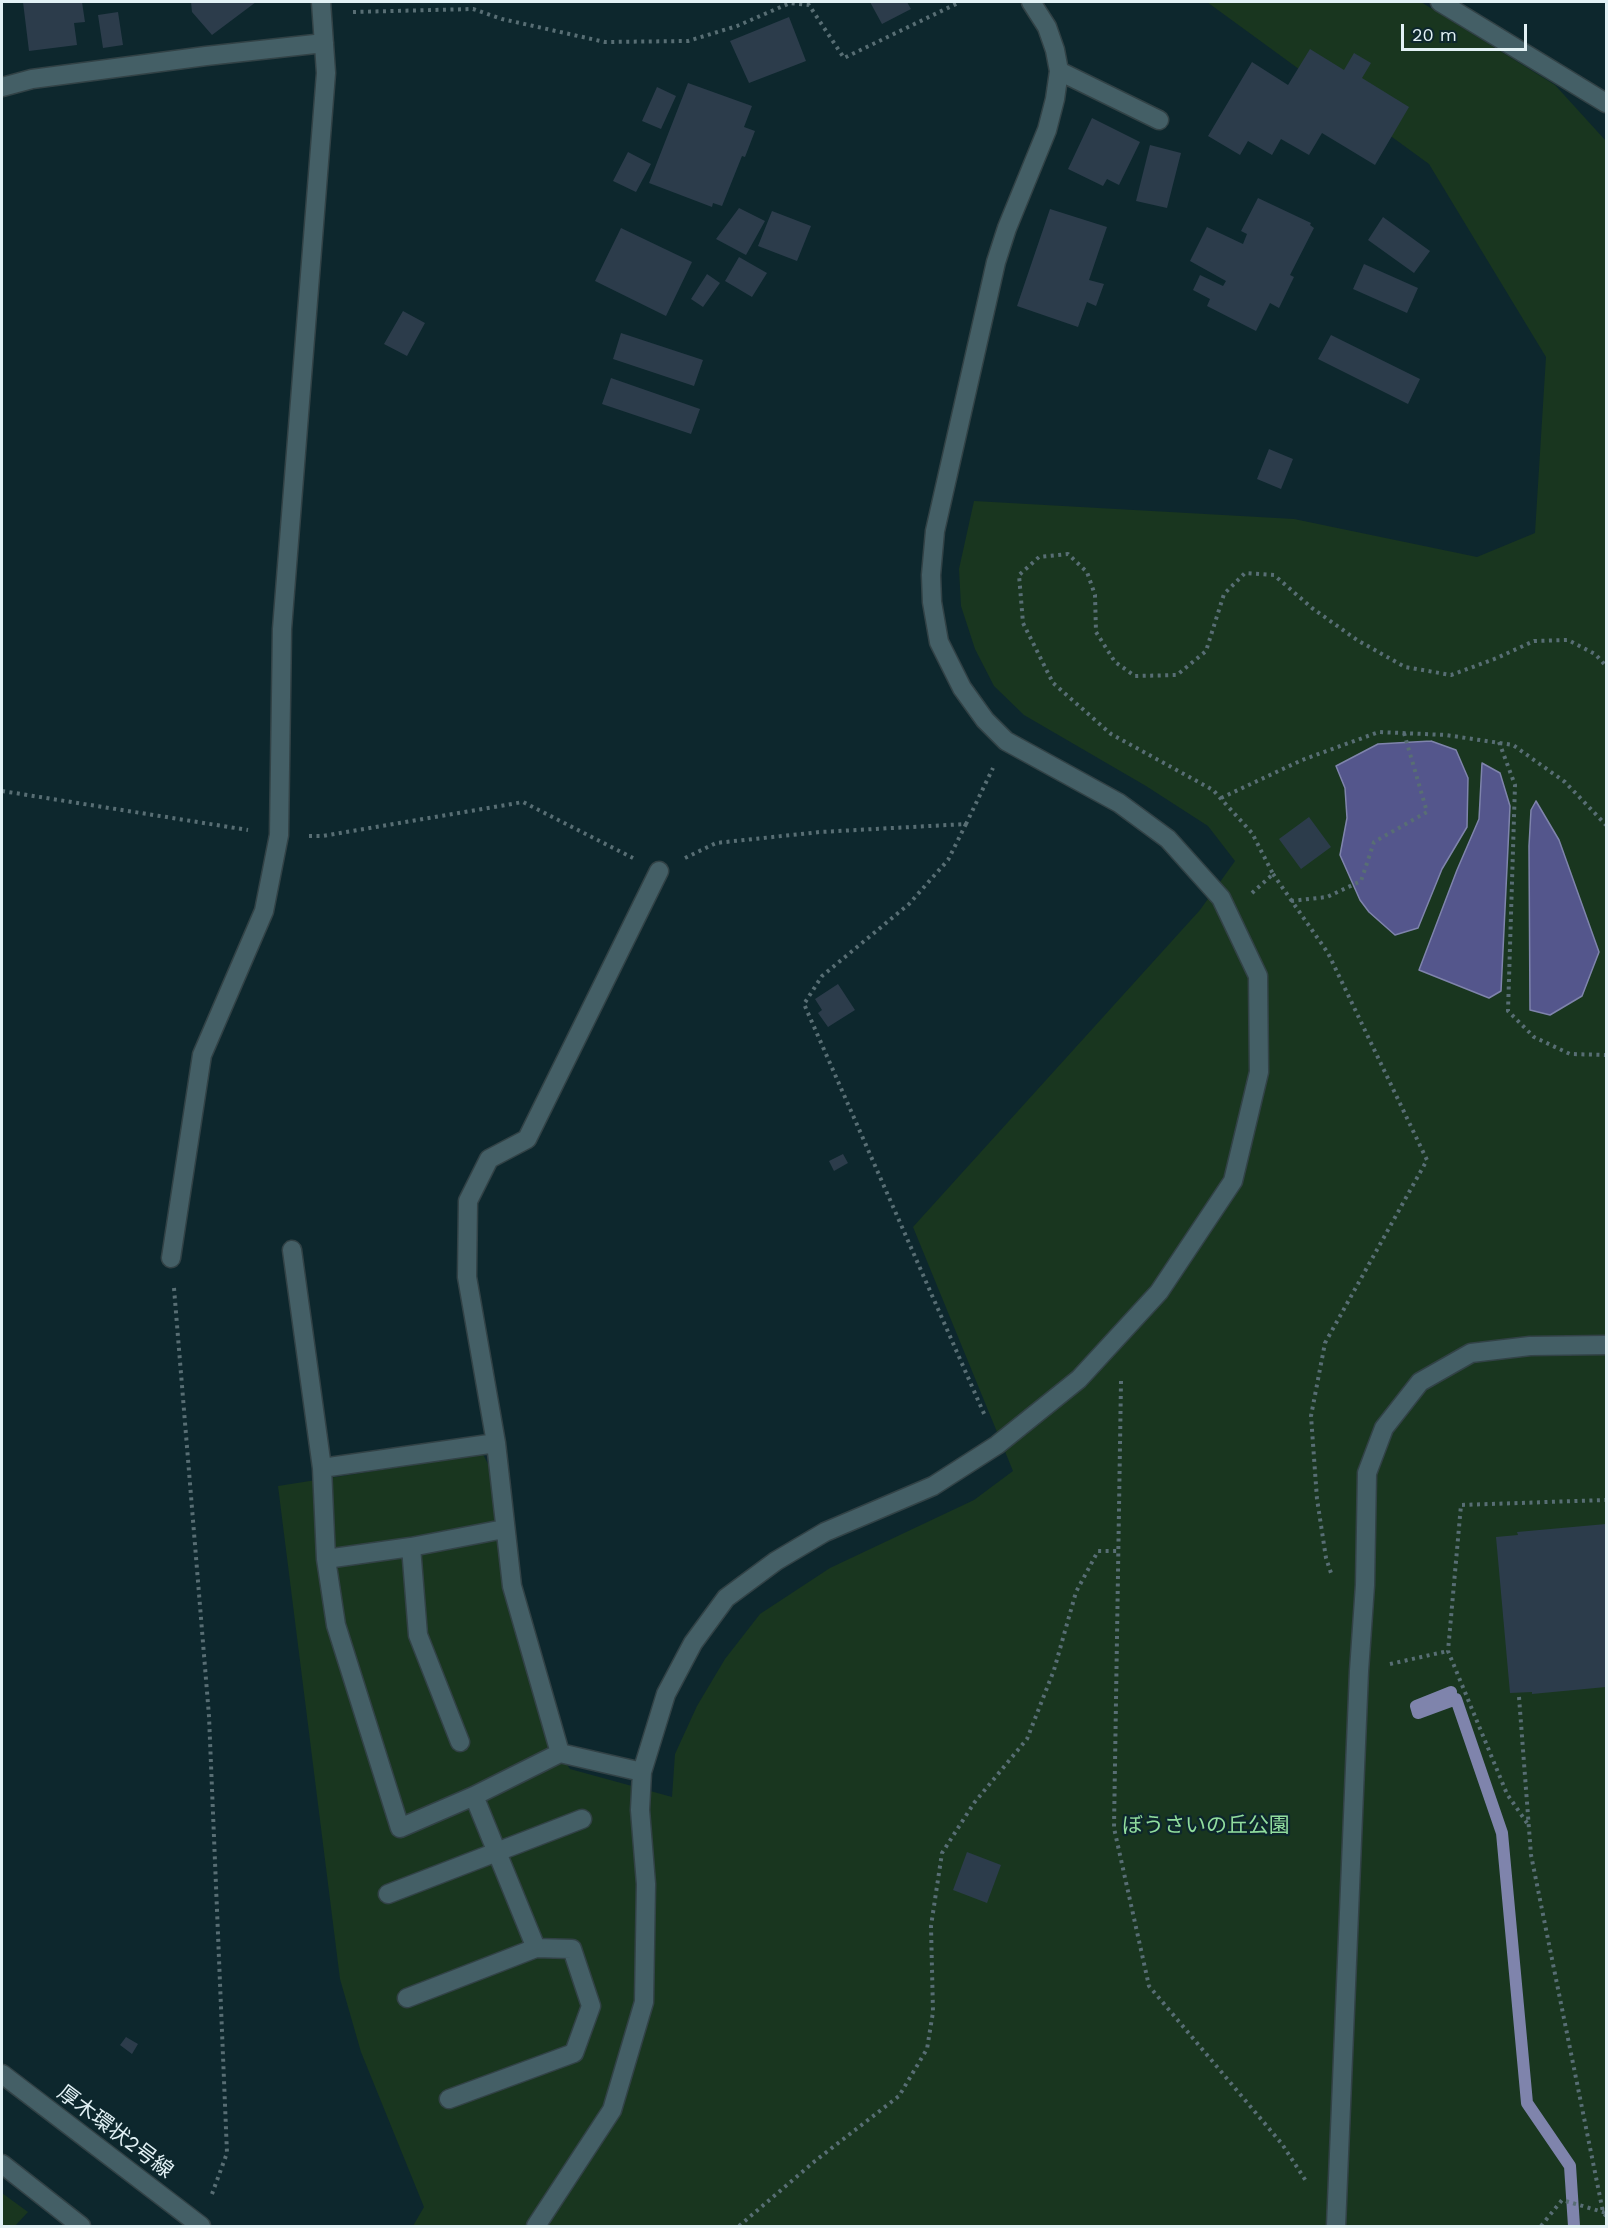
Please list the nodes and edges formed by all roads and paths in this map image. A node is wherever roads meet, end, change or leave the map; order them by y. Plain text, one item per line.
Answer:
1 (960, 2) edge
2 (1031, 2) edge
3 (1440, 2) edge
4 (321, 7) edge
5 (324, 43) junction
6 (1059, 71) junction
7 (2, 87) edge
8 (1606, 103) edge
9 (1159, 120) dead end
10 (1606, 666) edge
11 (1404, 733) junction
12 (1006, 741) junction
13 (1499, 742) junction
14 (2, 791) edge
15 (1221, 798) junction
16 (966, 824) junction
17 (1606, 825) edge
18 (279, 836) junction
19 (659, 871) junction
20 (1273, 874) junction
21 (1249, 896) dead end
22 (1291, 901) junction
23 (1606, 1055) edge
24 (292, 1250) dead end
25 (171, 1258) joint
26 (1606, 1345) edge
27 (1121, 1371) dead end
28 (496, 1443) junction
29 (997, 1445) junction
30 (322, 1468) junction
31 (1606, 1500) edge
32 (504, 1529) junction
33 (411, 1547) junction
34 (1118, 1551) junction
35 (326, 1559) junction
36 (1365, 1585) junction
37 (1448, 1651) junction
38 (1359, 1671) junction
39 (1519, 1697) dead end
40 (460, 1742) dead end
41 (560, 1753) junction
42 (642, 1772) junction
43 (474, 1796) junction
44 (582, 1819) dead end
45 (1528, 1824) junction
46 (497, 1852) junction
47 (388, 1894) dead end
48 (536, 1948) junction
49 (407, 1998) dead end
50 (2, 2074) edge
51 (449, 2099) dead end
52 (2, 2164) edge
53 (1312, 2190) dead end
54 (1605, 2213) edge
55 (81, 2226) edge
56 (201, 2226) edge
57 (536, 2226) edge
58 (739, 2226) edge
59 (1336, 2226) edge
60 (1541, 2226) edge

1 - 4 path
2 - 6 street
3 - 8 street
4 - 5 street
5 - 7 street
5 - 18 street
6 - 9 street
6 - 12 street
10 - 15 path
11 - 13 path
11 - 15 path
11 - 22 path
12 - 16 path
12 - 29 street
13 - 17 path
13 - 23 path
14 - 18 path
15 - 20 path
16 - 19 path
16 - 29 path
18 - 19 path
18 - 25 street
19 - 28 street
20 - 21 path
20 - 22 path
22 - 36 path
24 - 30 street
25 - 56 path
26 - 36 street
27 - 34 path
28 - 30 street
28 - 32 street
29 - 42 street
30 - 35 street
31 - 37 path
32 - 33 street
32 - 41 street
33 - 35 street
33 - 40 street
34 - 53 path
34 - 58 path
35 - 43 street
36 - 38 street
37 - 38 path
37 - 45 path
38 - 59 street
39 - 45 path
41 - 42 street
41 - 43 street
42 - 57 street
43 - 46 street
44 - 46 street
45 - 54 path
46 - 47 street
46 - 48 street
48 - 49 street
48 - 51 street
50 - 56 street, 厚木環状2号線
52 - 55 street
54 - 60 path

